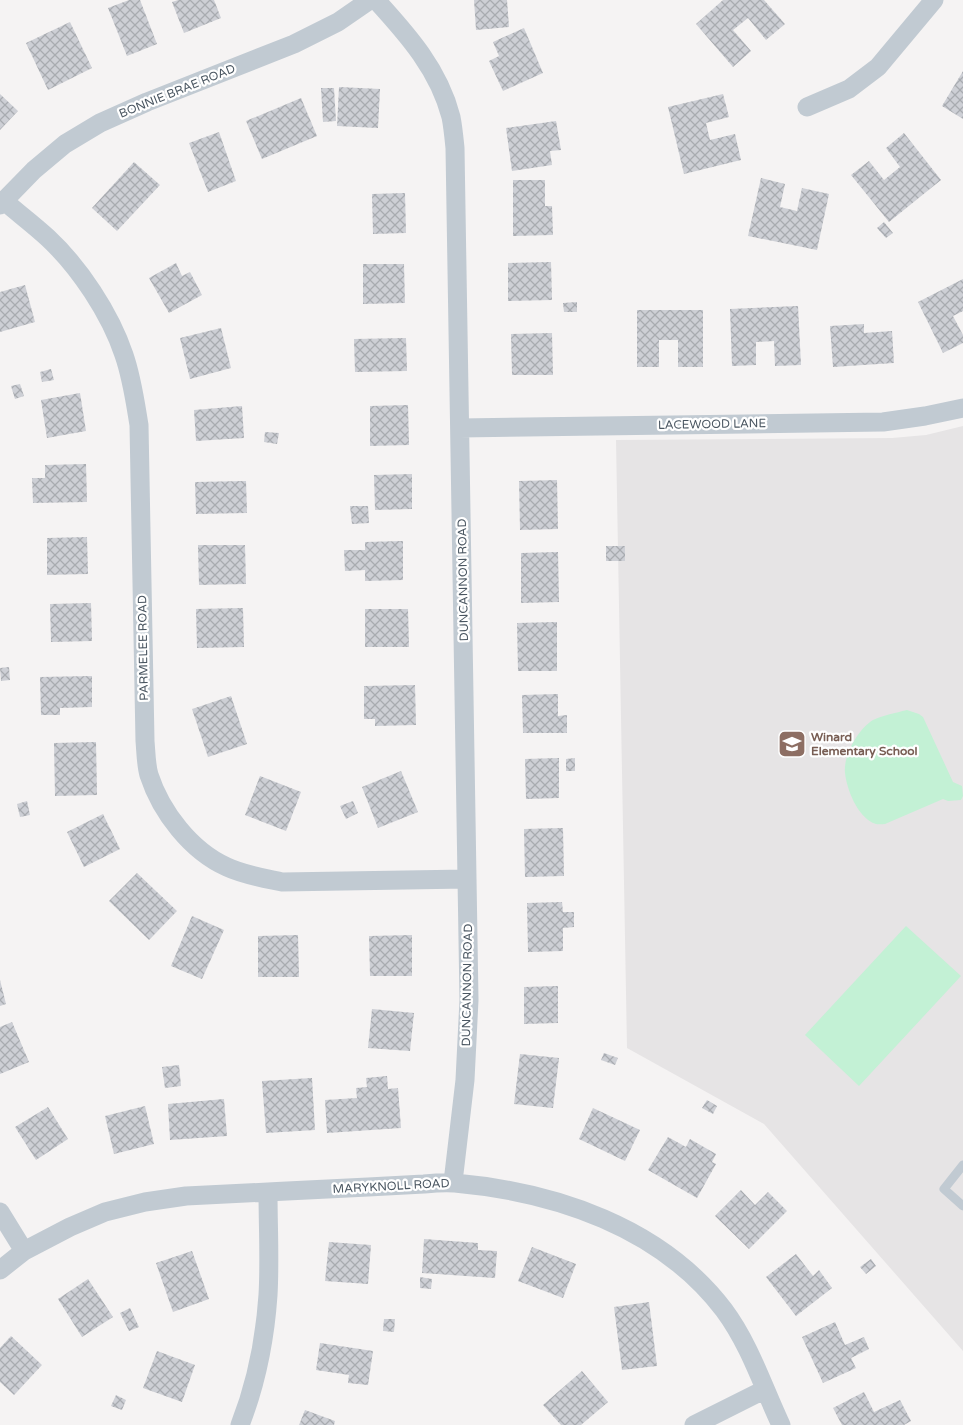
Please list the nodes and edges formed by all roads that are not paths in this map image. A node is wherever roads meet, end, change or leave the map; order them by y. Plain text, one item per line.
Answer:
1 (370, 0) edge
2 (376, 0) edge
3 (934, 0) edge
4 (807, 107) dead end
5 (2, 203) edge
6 (963, 408) edge
7 (460, 428) junction
8 (467, 879) junction
9 (963, 1166) edge
10 (453, 1182) junction
11 (268, 1192) junction
12 (963, 1206) edge
13 (0, 1212) edge
14 (24, 1251) junction
15 (0, 1270) edge
16 (764, 1390) junction
17 (240, 1425) edge
18 (694, 1425) edge
19 (781, 1425) edge

1 - 5 street, BONNIE BRAE ROAD
2 - 7 street, DUNCANNON ROAD
3 - 4 street
5 - 8 street, PARMELEE ROAD
6 - 7 street, LACEWOOD LANE
7 - 8 street, DUNCANNON ROAD
8 - 10 street, DUNCANNON ROAD
9 - 12 lane
10 - 11 street, MARYKNOLL ROAD
10 - 16 street, MARYKNOLL ROAD
11 - 14 street, MARYKNOLL ROAD
11 - 17 street
13 - 14 street
14 - 15 street, MARYKNOLL ROAD
16 - 18 street
16 - 19 street, MARYKNOLL ROAD

